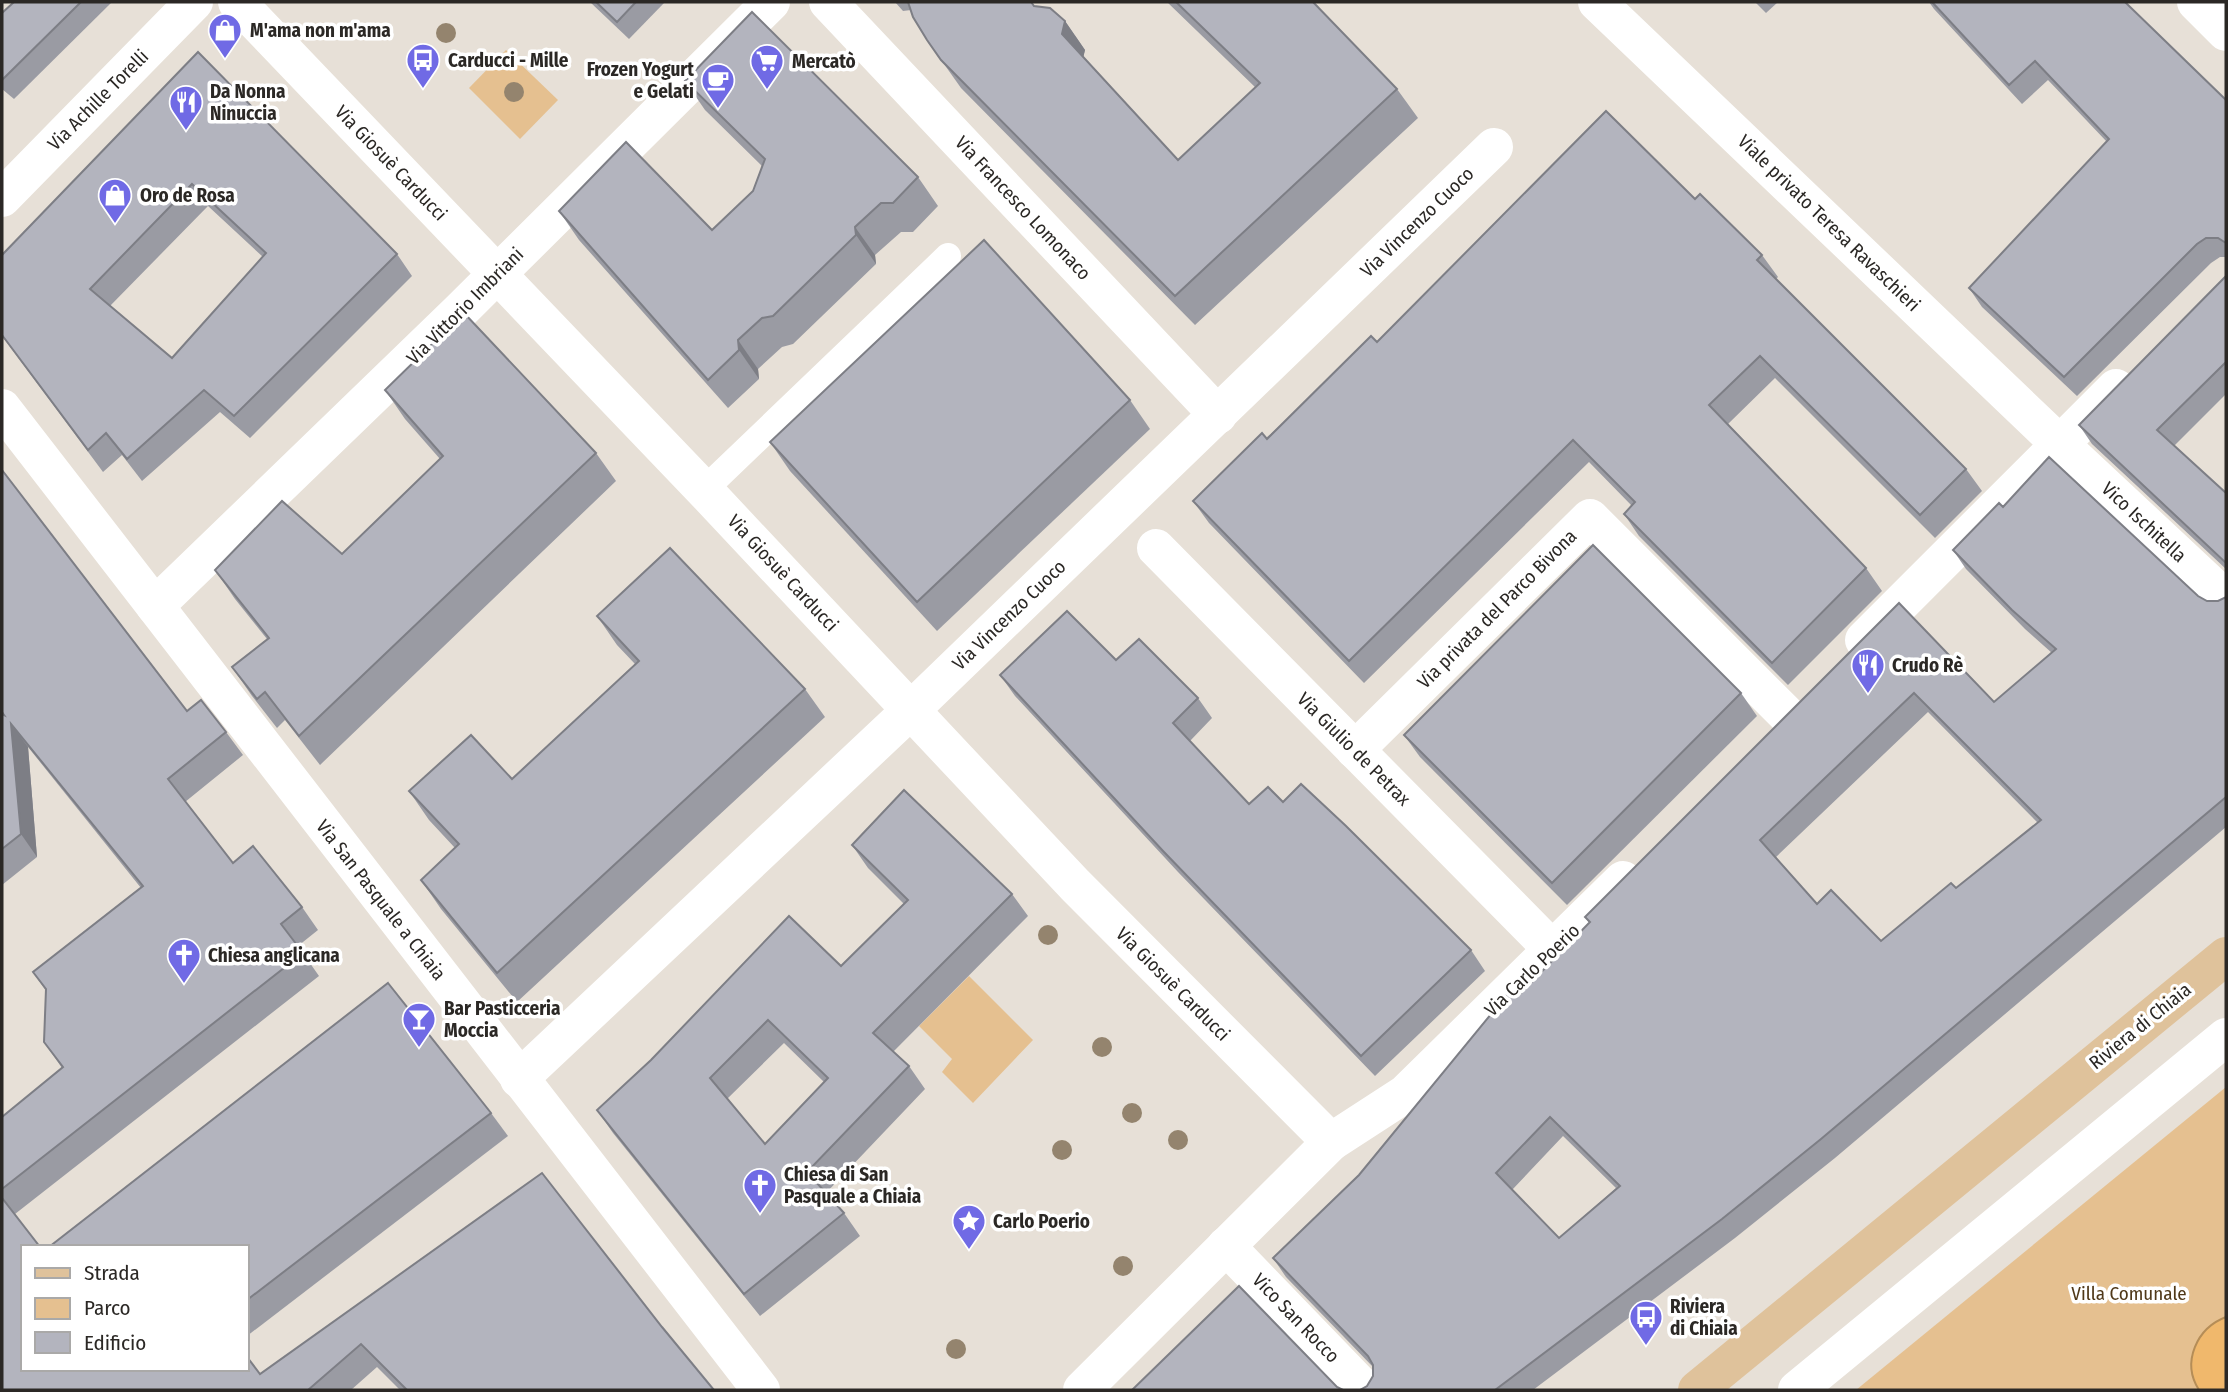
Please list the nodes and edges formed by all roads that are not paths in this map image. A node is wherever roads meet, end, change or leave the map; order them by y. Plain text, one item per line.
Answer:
1 (194, 2) edge
2 (237, 2) edge
3 (771, 2) edge
4 (828, 2) edge
5 (1597, 2) edge
6 (2196, 2) edge
7 (2226, 32) edge
8 (1494, 147) dead end
9 (2, 198) edge
10 (948, 256) dead end
11 (498, 273) junction
12 (2139, 366) edge
13 (2, 408) edge
14 (1218, 415) junction
15 (2061, 444) junction
16 (704, 490) junction
17 (1156, 548) dead end
18 (2226, 599) edge
19 (155, 606) junction
20 (1837, 668) edge
21 (912, 709) junction
22 (1788, 716) edge
23 (1355, 750) junction
24 (1651, 852) edge
25 (1553, 950) junction
26 (2226, 956) edge
27 (2226, 1037) edge
28 (519, 1079) junction
29 (1331, 1142) junction
30 (1226, 1245) junction
31 (761, 1390) edge
32 (1082, 1390) edge
33 (1365, 1390) edge
34 (1697, 1390) edge
35 (1797, 1390) edge

1 - 9 street, Via Achille Torelli
2 - 11 street, Via Giosuè Carducci
3 - 11 street, Via Vittorio Imbriani
4 - 14 street, Via Francesco Lomonaco
5 - 15 street, Viale privato Teresa Ravaschieri
6 - 7 street
8 - 14 street, Via Vincenzo Cuoco
10 - 16 lane
11 - 16 street, Via Giosuè Carducci
11 - 19 street, Via Vittorio Imbriani
12 - 15 street
13 - 19 street, Via San Pasquale a Chiaia
14 - 21 street, Via Vincenzo Cuoco
15 - 18 street, Vico Ischitella
15 - 20 street
16 - 21 street, Via Giosuè Carducci
17 - 23 street, Via Giulio de Petrax
19 - 28 street, Via San Pasquale a Chiaia
21 - 28 street, Via Vincenzo Cuoco
21 - 29 street, Via Giosuè Carducci
22 - 23 street, Via privata del Parco Bivona
23 - 25 street, Via Giulio de Petrax
24 - 25 street, Via Carlo Poerio
25 - 29 street, Via Carlo Poerio
26 - 34 main road, Riviera di Chiaia
27 - 35 street
28 - 31 street, Via San Pasquale a Chiaia
29 - 30 street, Via Carlo Poerio
30 - 32 street, Via Carlo Poerio
30 - 33 street, Vico San Rocco

